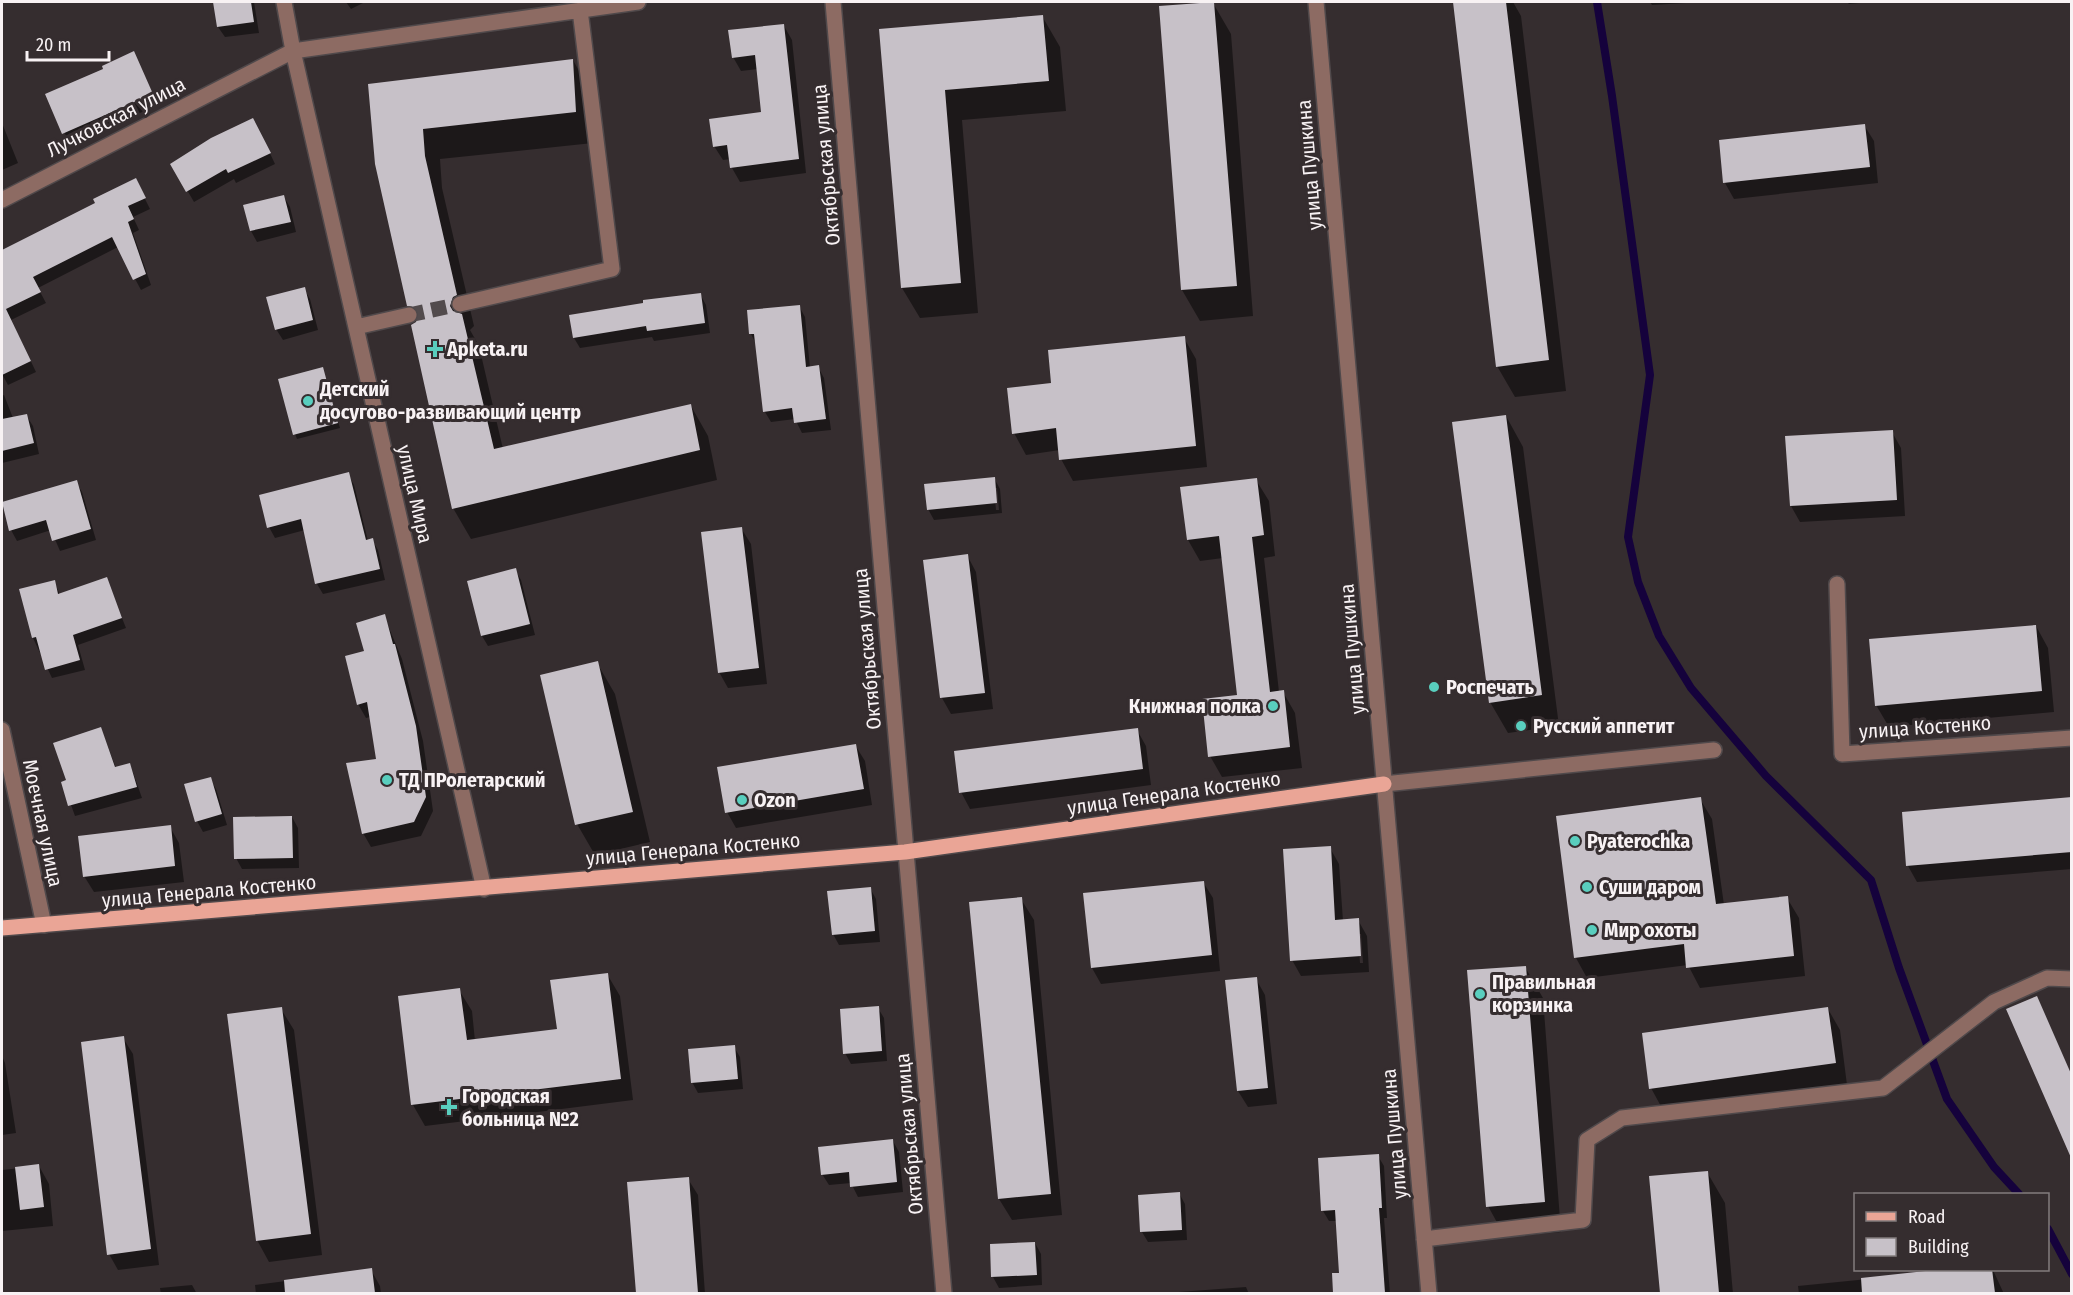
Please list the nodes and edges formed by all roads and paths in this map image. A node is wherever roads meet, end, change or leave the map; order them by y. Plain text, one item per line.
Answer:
1 (284, 2) edge
2 (638, 2) edge
3 (833, 2) edge
4 (1316, 2) edge
5 (580, 10) junction
6 (293, 51) junction
7 (2, 200) edge
8 (460, 304) tunnel mouth
9 (409, 315) tunnel mouth
10 (356, 327) junction
11 (1837, 584) dead end
12 (2, 730) edge
13 (2072, 738) edge
14 (1714, 750) dead end
15 (1384, 784) junction
16 (905, 852) junction
17 (484, 889) junction
18 (44, 925) junction
19 (2, 928) edge
20 (2072, 979) edge
21 (1424, 1239) junction
22 (944, 1293) edge
23 (1429, 1293) edge

1 - 6 street, улица Мира
2 - 5 street, Лучковская улица
3 - 16 street, Октябрьская улица
4 - 15 street, улица Пушкина
5 - 6 street, Лучковская улица
5 - 8 street
6 - 7 street, Лучковская улица
6 - 10 street, улица Мира
9 - 10 street
10 - 17 street, улица Мира
11 - 13 street, улица Костенко
12 - 18 street, Моечная улица
14 - 15 street
15 - 16 main road, улица Генерала Костенко
15 - 21 street, улица Пушкина
16 - 17 main road, улица Генерала Костенко
16 - 22 street, Октябрьская улица
17 - 18 main road, улица Генерала Костенко
18 - 19 main road, улица Генерала Костенко
20 - 21 street
21 - 23 street, улица Пушкина

